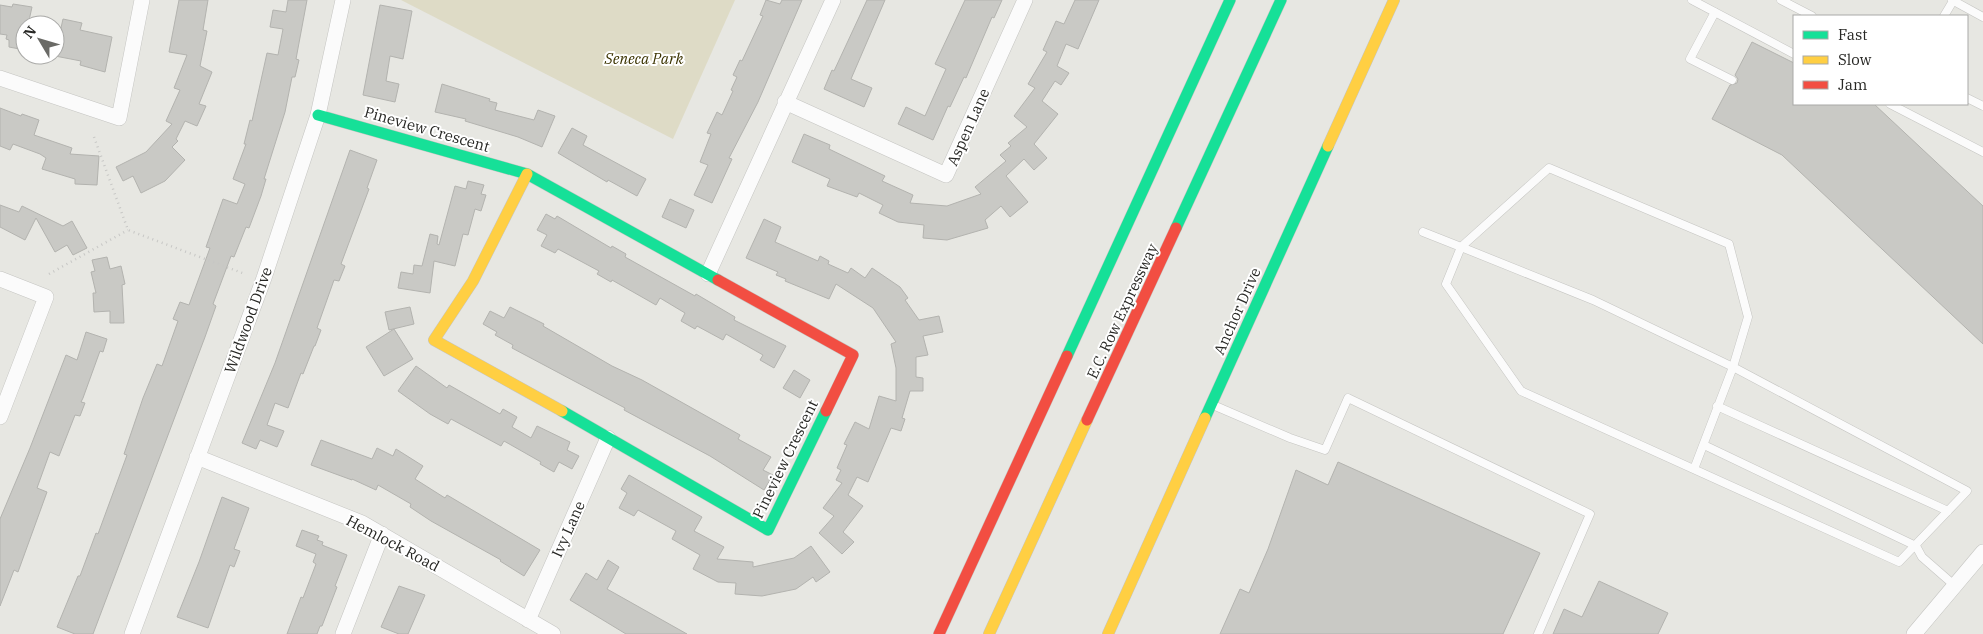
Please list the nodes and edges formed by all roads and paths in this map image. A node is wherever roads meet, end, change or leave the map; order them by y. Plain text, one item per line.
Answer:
1 (142, 0) edge
2 (343, 0) edge
3 (833, 0) edge
4 (1025, 0) edge
5 (1230, 0) edge
6 (1282, 0) edge
7 (1394, 0) edge
8 (1692, 0) edge
9 (1781, 0) edge
10 (1952, 0) edge
11 (1715, 12) junction
12 (1810, 15) edge
13 (1944, 15) edge
14 (1983, 17) edge
15 (1793, 53) edge
16 (0, 78) edge
17 (1732, 80) dead end
18 (1968, 98) edge
19 (785, 102) junction
20 (1892, 105) edge
21 (1983, 106) edge
22 (318, 115) junction
23 (94, 137) dead end
24 (1983, 152) edge
25 (527, 174) junction
26 (128, 230) junction
27 (1423, 232) dead end
28 (1461, 247) junction
29 (49, 274) dead end
30 (245, 274) dead end
31 (708, 274) junction
32 (0, 279) edge
33 (1733, 367) junction
34 (1211, 404) junction
35 (1717, 406) junction
36 (0, 416) edge
37 (608, 438) junction
38 (1704, 444) junction
39 (197, 457) junction
40 (1694, 469) junction
41 (1948, 511) junction
42 (382, 534) junction
43 (1916, 546) junction
44 (1983, 552) edge
45 (1954, 585) junction
46 (528, 620) junction
47 (132, 634) edge
48 (344, 634) edge
49 (553, 634) edge
50 (939, 634) edge
51 (989, 634) edge
52 (1108, 634) edge
53 (1538, 634) edge
54 (1914, 634) edge

1 - 16 street
2 - 22 street, Wildwood Drive
3 - 19 street
4 - 19 street, Aspen Lane
5 - 50 main road, E.C. Row Expressway
6 - 51 main road, E.C. Row Expressway
7 - 34 main road, Anchor Drive
8 - 11 lane
9 - 12 lane
10 - 13 lane
10 - 14 lane
11 - 15 lane
11 - 17 lane
18 - 21 lane
19 - 31 street
20 - 24 lane
22 - 25 main road, Pineview Crescent
22 - 39 street, Wildwood Drive
23 - 26 path
25 - 31 main road, Pineview Crescent
25 - 37 main road, Pineview Crescent
26 - 29 path
26 - 30 path
27 - 28 lane
28 - 33 lane
28 - 33 lane
28 - 40 lane
31 - 37 main road, Pineview Crescent
32 - 36 street
33 - 35 lane
33 - 41 lane
34 - 52 main road, Anchor Drive
34 - 53 lane
35 - 38 lane
35 - 41 lane
37 - 46 street, Ivy Lane
38 - 40 lane
38 - 43 lane
39 - 42 street, Hemlock Road
39 - 47 street, Wildwood Drive
40 - 43 lane
41 - 43 lane
42 - 46 street, Hemlock Road
42 - 48 street
43 - 45 lane
44 - 45 street
45 - 54 street
46 - 49 street, Hemlock Road

